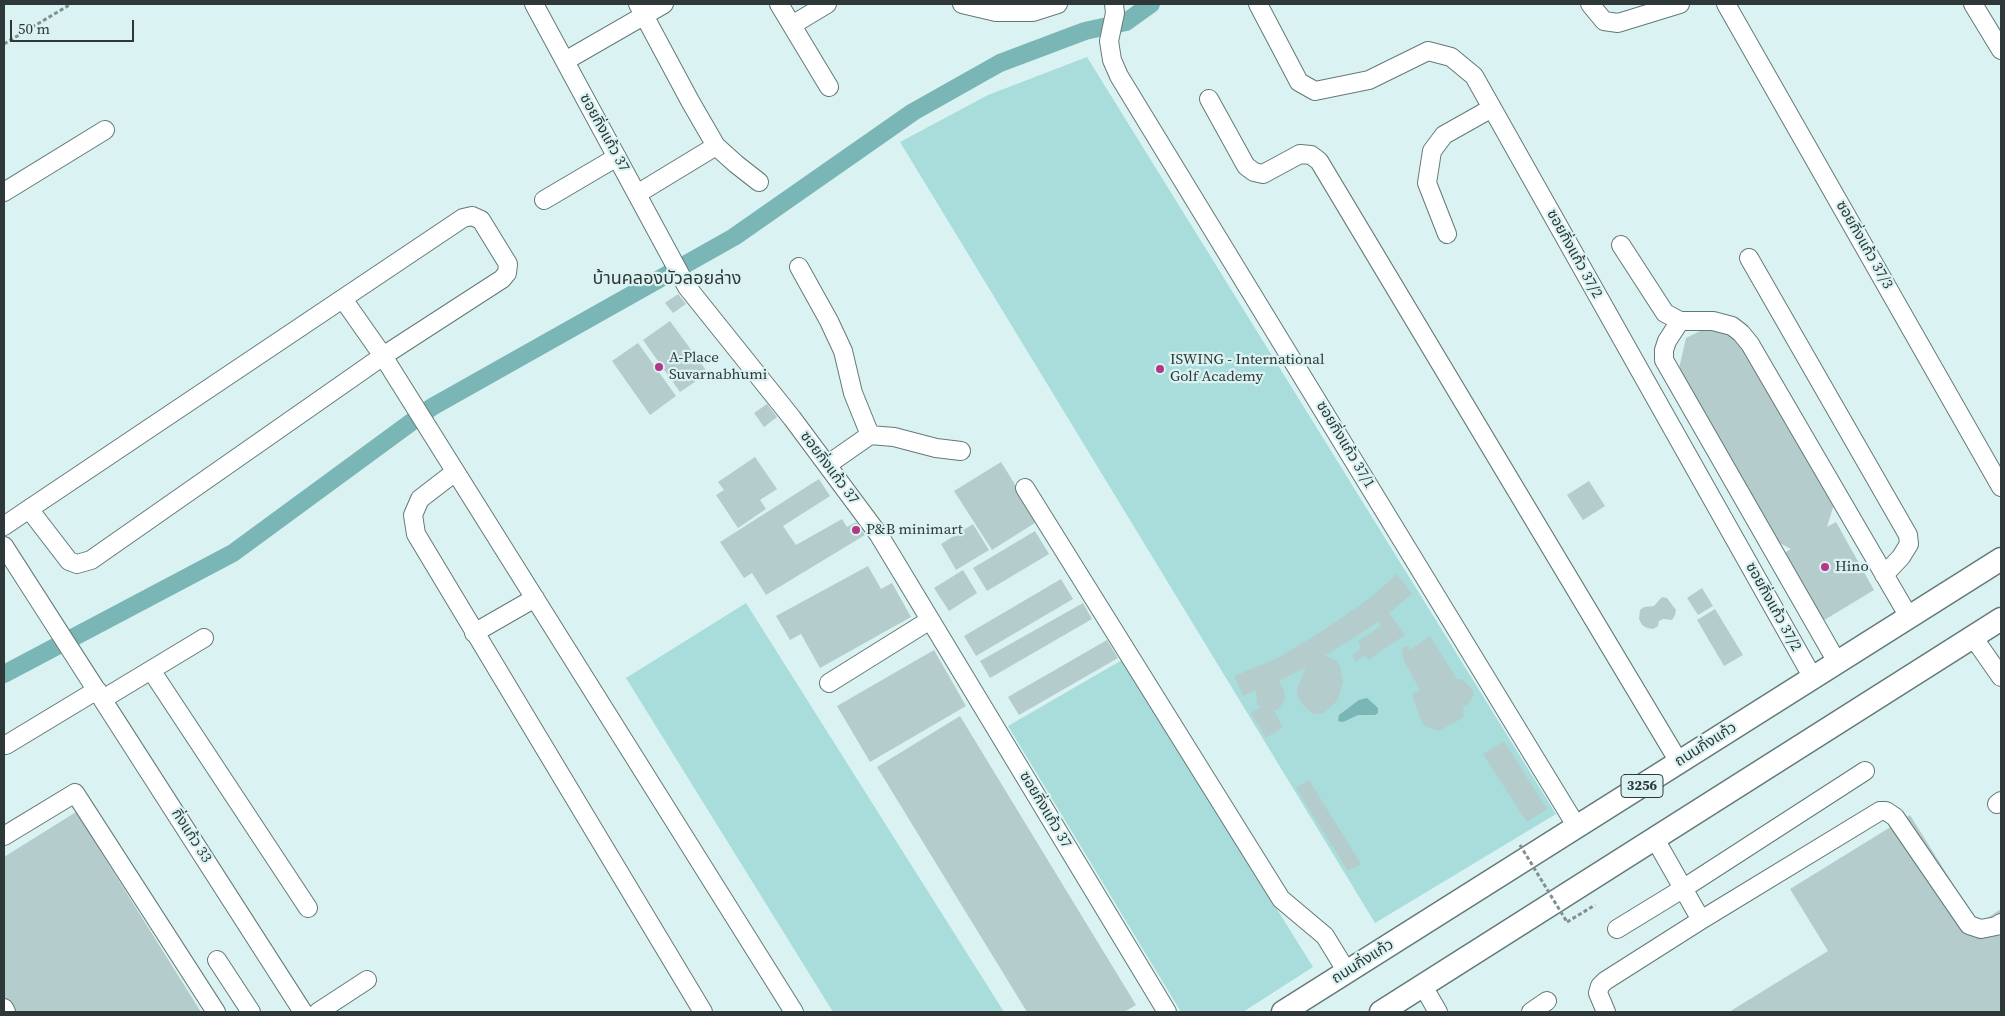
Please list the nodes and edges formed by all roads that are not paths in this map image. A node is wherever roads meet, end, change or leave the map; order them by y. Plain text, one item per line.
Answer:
1 (534, 4) edge
2 (664, 4) edge
3 (779, 4) edge
4 (827, 4) edge
5 (962, 4) edge
6 (1058, 4) edge
7 (1258, 4) edge
8 (1590, 4) edge
9 (1680, 4) edge
10 (1726, 4) edge
11 (1973, 4) edge
12 (1114, 8) edge
13 (641, 9) edge
14 (792, 25) junction
15 (2001, 50) edge
16 (565, 61) junction
17 (829, 87) dead end
18 (1209, 99) dead end
19 (1492, 108) junction
20 (106, 130) dead end
21 (716, 146) junction
22 (617, 157) junction
23 (759, 182) dead end
24 (4, 192) edge
25 (637, 194) junction
26 (544, 200) dead end
27 (1447, 234) dead end
28 (1621, 245) dead end
29 (1749, 258) dead end
30 (799, 267) dead end
31 (342, 299) junction
32 (1680, 320) junction
33 (383, 356) junction
34 (870, 435) junction
35 (961, 451) dead end
36 (827, 465) junction
37 (455, 472) junction
38 (2001, 486) edge
39 (1025, 488) dead end
40 (28, 509) junction
41 (4, 526) edge
42 (4, 546) edge
43 (2001, 559) edge
44 (1884, 575) junction
45 (535, 598) junction
46 (1908, 617) junction
47 (2001, 619) edge
48 (930, 620) junction
49 (474, 634) junction
50 (1973, 637) junction
51 (204, 638) dead end
52 (1837, 662) junction
53 (151, 670) junction
54 (2001, 677) edge
55 (1813, 678) junction
56 (829, 683) dead end
57 (100, 695) junction
58 (6, 745) dead end
59 (1679, 762) junction
60 (1865, 771) dead end
61 (1577, 827) junction
62 (4, 836) edge
63 (1655, 839) junction
64 (1684, 888) junction
65 (308, 908) dead end
66 (1701, 920) junction
67 (2001, 923) edge
68 (1617, 928) dead end
69 (217, 960) dead end
70 (1347, 972) junction
71 (368, 980) dead end
72 (1423, 986) junction
73 (1547, 1002) dead end
74 (4, 1008) edge
75 (6, 1012) edge
76 (216, 1012) edge
77 (251, 1012) edge
78 (303, 1012) edge
79 (318, 1012) edge
80 (703, 1012) edge
81 (794, 1012) edge
82 (1167, 1012) edge
83 (1283, 1012) edge
84 (1381, 1012) edge
85 (1438, 1012) edge
86 (1531, 1012) edge
87 (1606, 1012) edge

1 - 16 street, ซอยกิ่งแก้ว 37
2 - 13 street
3 - 14 street
4 - 14 street
5 - 6 street
7 - 19 street, ซอยกิ่งแก้ว 37/2
8 - 9 street
10 - 38 street, ซอยกิ่งแก้ว 37/3
11 - 15 street
12 - 61 street, ซอยกิ่งแก้ว 37/1
13 - 16 street
13 - 21 street
14 - 17 street
16 - 22 street, ซอยกิ่งแก้ว 37
18 - 59 street
19 - 27 street
19 - 55 street, ซอยกิ่งแก้ว 37/2
20 - 24 street
21 - 23 street
21 - 25 street
22 - 25 street, ซอยกิ่งแก้ว 37
22 - 26 street
25 - 36 street, ซอยกิ่งแก้ว 37
28 - 32 street
29 - 44 street
30 - 34 street
31 - 33 street
31 - 33 street
31 - 40 street
32 - 44 street
32 - 52 street
33 - 37 street
33 - 40 street
34 - 35 street
34 - 36 street
36 - 48 street, ซอยกิ่งแก้ว 37
37 - 45 street
37 - 49 street
39 - 70 street
40 - 41 street
42 - 57 street, กิ่งแก้ว 33
43 - 46 main road, ถนนกิ่งแก้ว / 3256
44 - 46 street
45 - 49 street
45 - 81 street
46 - 52 main road, ถนนกิ่งแก้ว / 3256
47 - 50 main road
48 - 56 street
48 - 82 street, ซอยกิ่งแก้ว 37
49 - 80 street
50 - 54 street
50 - 63 main road
51 - 53 street
52 - 55 main road, ถนนกิ่งแก้ว / 3256
53 - 57 street
53 - 65 street
55 - 59 main road, ถนนกิ่งแก้ว / 3256
57 - 58 street
57 - 78 street, กิ่งแก้ว 33
59 - 61 main road, ถนนกิ่งแก้ว / 3256
60 - 64 street
61 - 70 main road, ถนนกิ่งแก้ว / 3256
62 - 76 street
63 - 64 street
63 - 72 main road
64 - 66 street
64 - 68 street
66 - 67 street
66 - 87 street
69 - 77 street
70 - 83 main road, ถนนกิ่งแก้ว / 3256
71 - 79 street
72 - 84 main road
72 - 85 street
73 - 86 street
74 - 75 street

